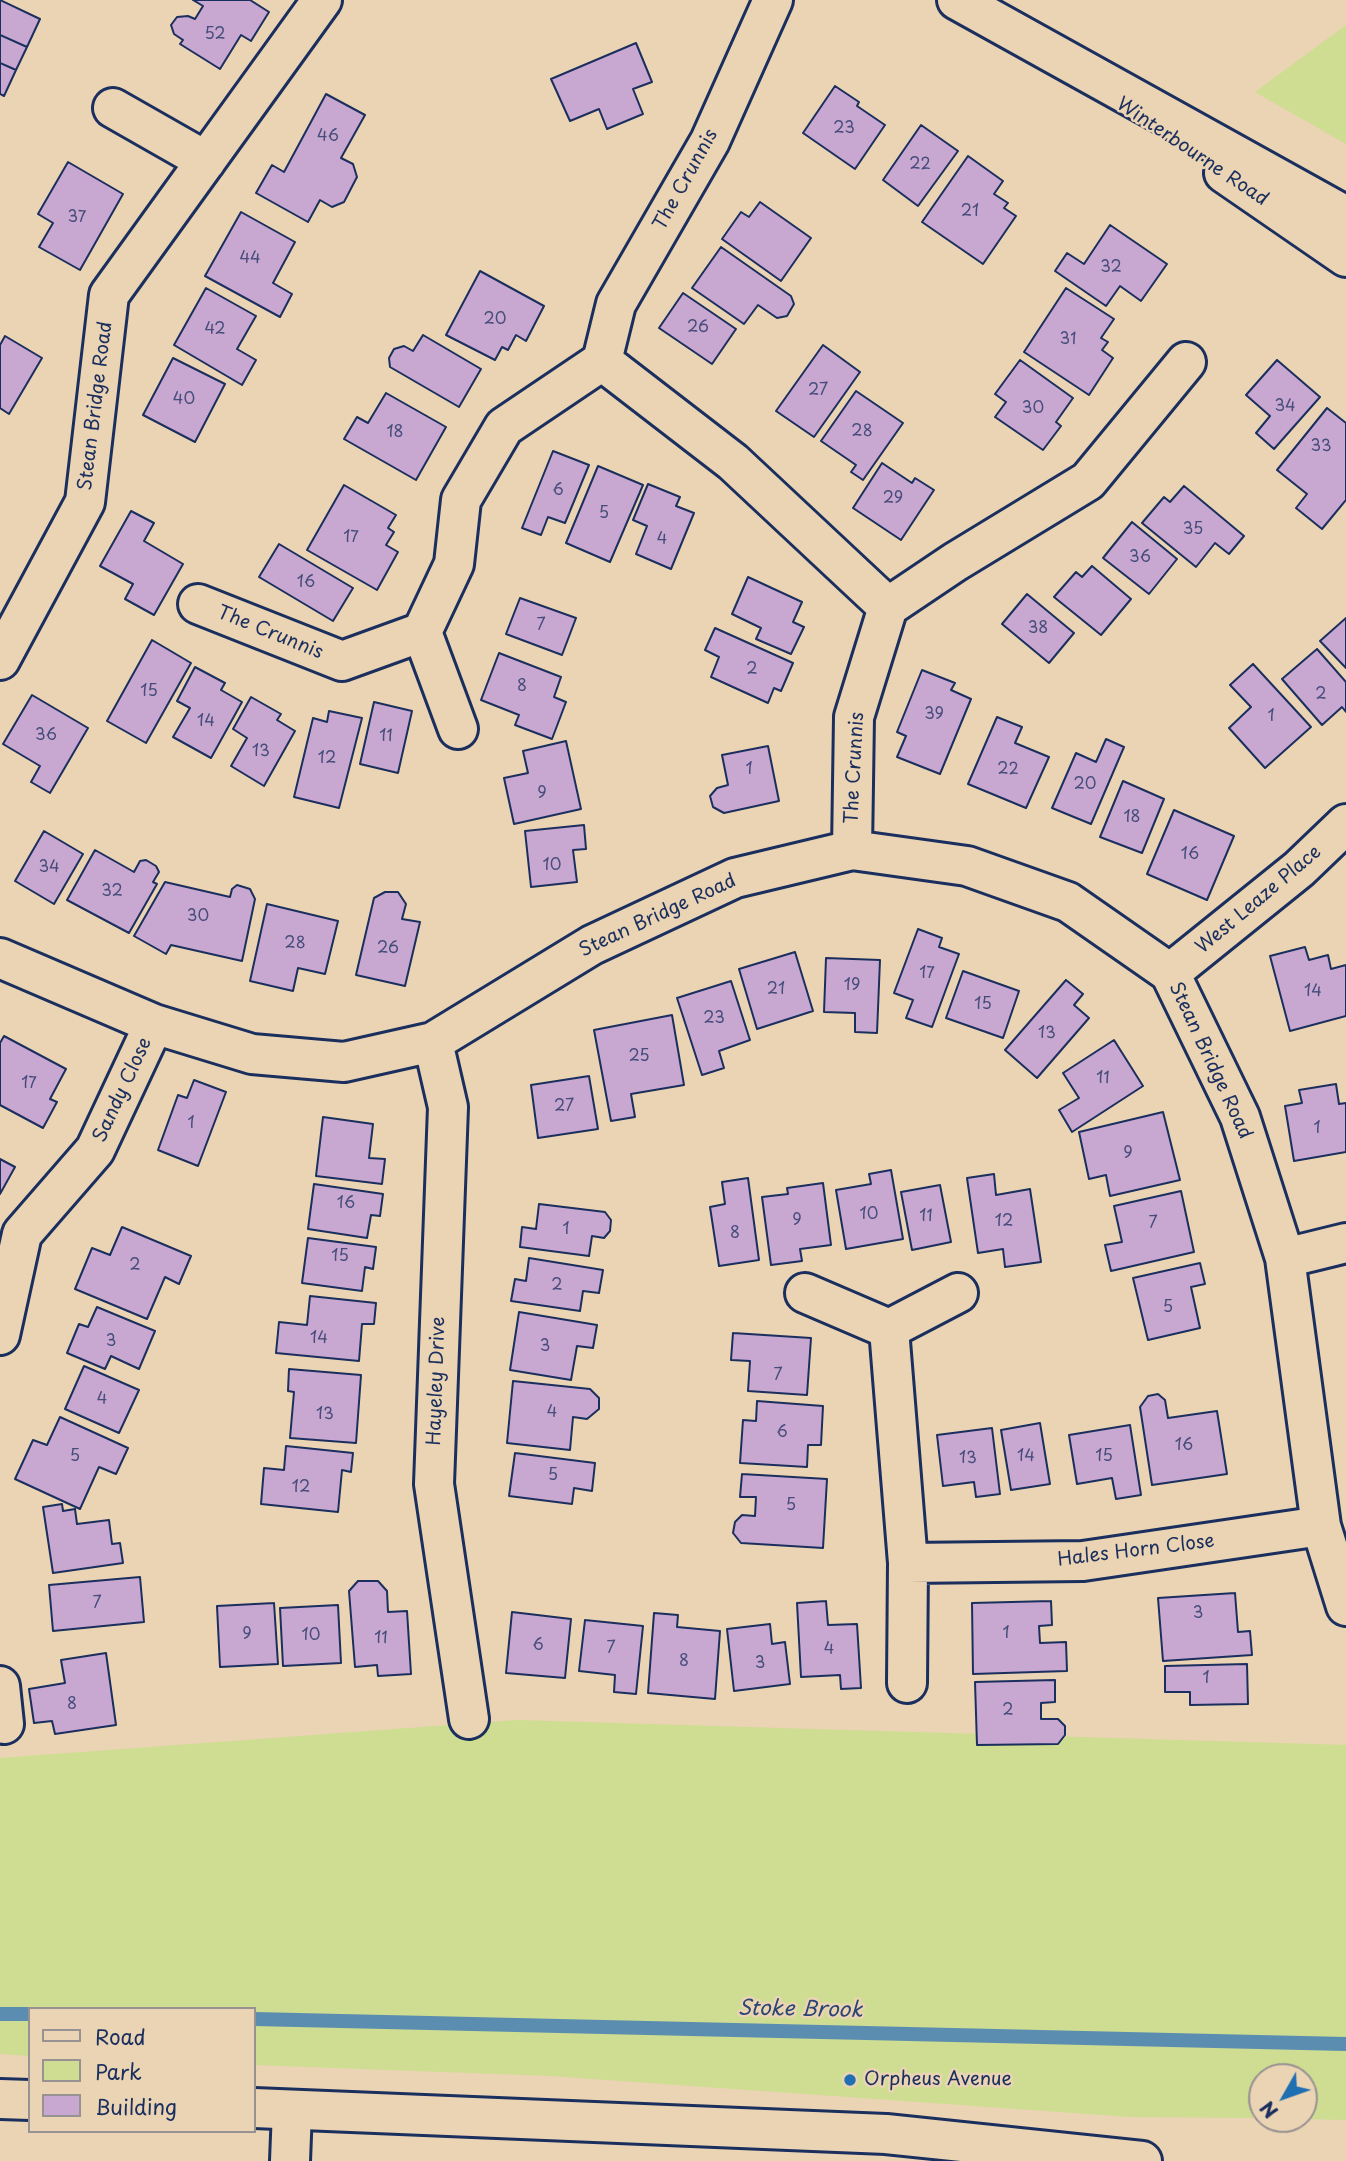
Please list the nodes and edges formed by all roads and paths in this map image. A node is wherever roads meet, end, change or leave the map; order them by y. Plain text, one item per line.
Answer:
1 (321, 0) edge
2 (773, 0) edge
3 (957, 0) edge
4 (1038, 46) junction
5 (113, 108) dead end
6 (206, 161) junction
7 (1346, 216) edge
8 (1346, 257) edge
9 (602, 360) junction
10 (1186, 362) dead end
11 (198, 604) dead end
12 (888, 607) junction
13 (422, 632) junction
14 (0, 660) edge
15 (458, 729) dead end
16 (1346, 824) edge
17 (852, 850) junction
18 (0, 957) edge
19 (1170, 974) junction
20 (153, 1024) junction
21 (433, 1042) junction
22 (1346, 1243) edge
23 (1285, 1258) junction
24 (805, 1293) dead end
25 (958, 1293) dead end
26 (889, 1329) junction
27 (0, 1335) edge
28 (1321, 1526) junction
29 (908, 1563) junction
30 (1346, 1606) edge
31 (907, 1683) dead end
32 (0, 1686) edge
33 (469, 1719) dead end
34 (4, 1724) dead end
35 (0, 2099) edge
36 (28, 2100) edge
37 (256, 2108) edge
38 (292, 2110) junction
39 (290, 2161) edge
40 (1142, 2161) edge

1 - 6 street, Stean Bridge Road
2 - 9 street, The Crunnis
3 - 4 street, Winterbourne Road
4 - 7 street, Winterbourne Road
4 - 8 street, Winterbourne Road
5 - 6 street
6 - 14 street, Stean Bridge Road
9 - 12 street
9 - 13 street
10 - 12 street
11 - 13 street, The Crunnis
12 - 17 street, The Crunnis
13 - 15 street
16 - 19 street, West Leaze Place
17 - 19 street, Stean Bridge Road
17 - 21 street, Stean Bridge Road
18 - 20 street, Stean Bridge Road
19 - 23 street, Stean Bridge Road
20 - 21 street, Stean Bridge Road
20 - 27 street, Sandy Close
21 - 33 street, Hayeley Drive
22 - 23 street
23 - 28 street, Stean Bridge Road
24 - 26 street
25 - 26 street
26 - 29 street
28 - 29 street, Hales Horn Close
28 - 30 street, Stean Bridge Road
29 - 31 street
32 - 34 street
35 - 36 street
37 - 38 street
38 - 39 street
38 - 40 street

